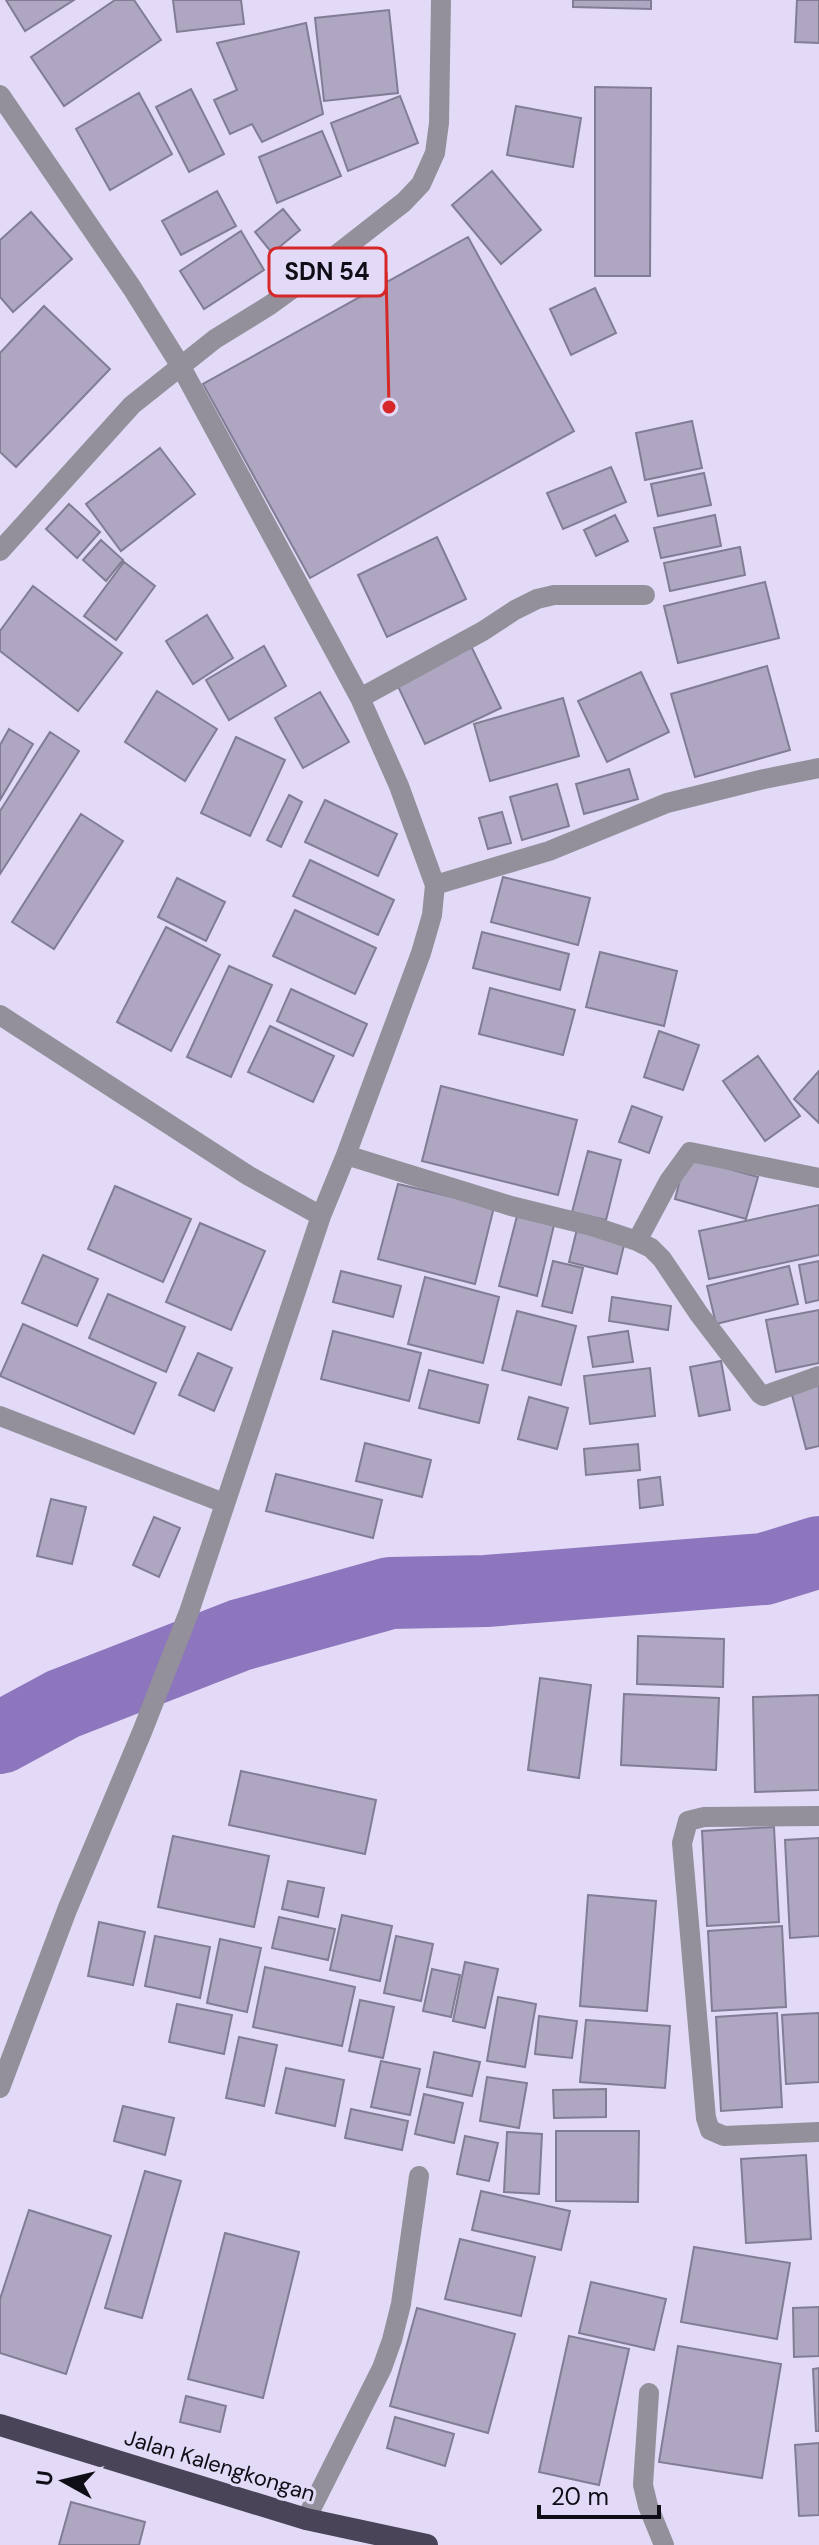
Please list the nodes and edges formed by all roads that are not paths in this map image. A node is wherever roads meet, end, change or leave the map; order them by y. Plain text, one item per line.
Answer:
1 (441, 0) edge
2 (0, 95) edge
3 (180, 365) junction
4 (0, 551) edge
5 (645, 595) dead end
6 (360, 698) junction
7 (819, 768) edge
8 (435, 885) junction
9 (0, 1015) edge
10 (346, 1155) junction
11 (819, 1178) edge
12 (321, 1216) junction
13 (637, 1241) junction
14 (819, 1376) edge
15 (0, 1416) edge
16 (224, 1503) junction
17 (819, 1816) edge
18 (0, 2088) edge
19 (819, 2132) edge
20 (419, 2176) dead end
21 (649, 2393) dead end
22 (0, 2425) edge
23 (306, 2519) junction
24 (427, 2545) edge
25 (664, 2545) edge

1 - 3 street
2 - 3 street
3 - 4 street
3 - 6 street
5 - 6 street
6 - 8 street
7 - 8 street
8 - 10 street
9 - 12 street
10 - 12 street
10 - 13 street
11 - 13 street
12 - 16 street
13 - 14 street
15 - 16 street
16 - 18 street
17 - 19 street
20 - 23 street
21 - 25 street
22 - 23 highway, Jalan Kalengkongan
23 - 24 highway, Jalan Kalengkongan

